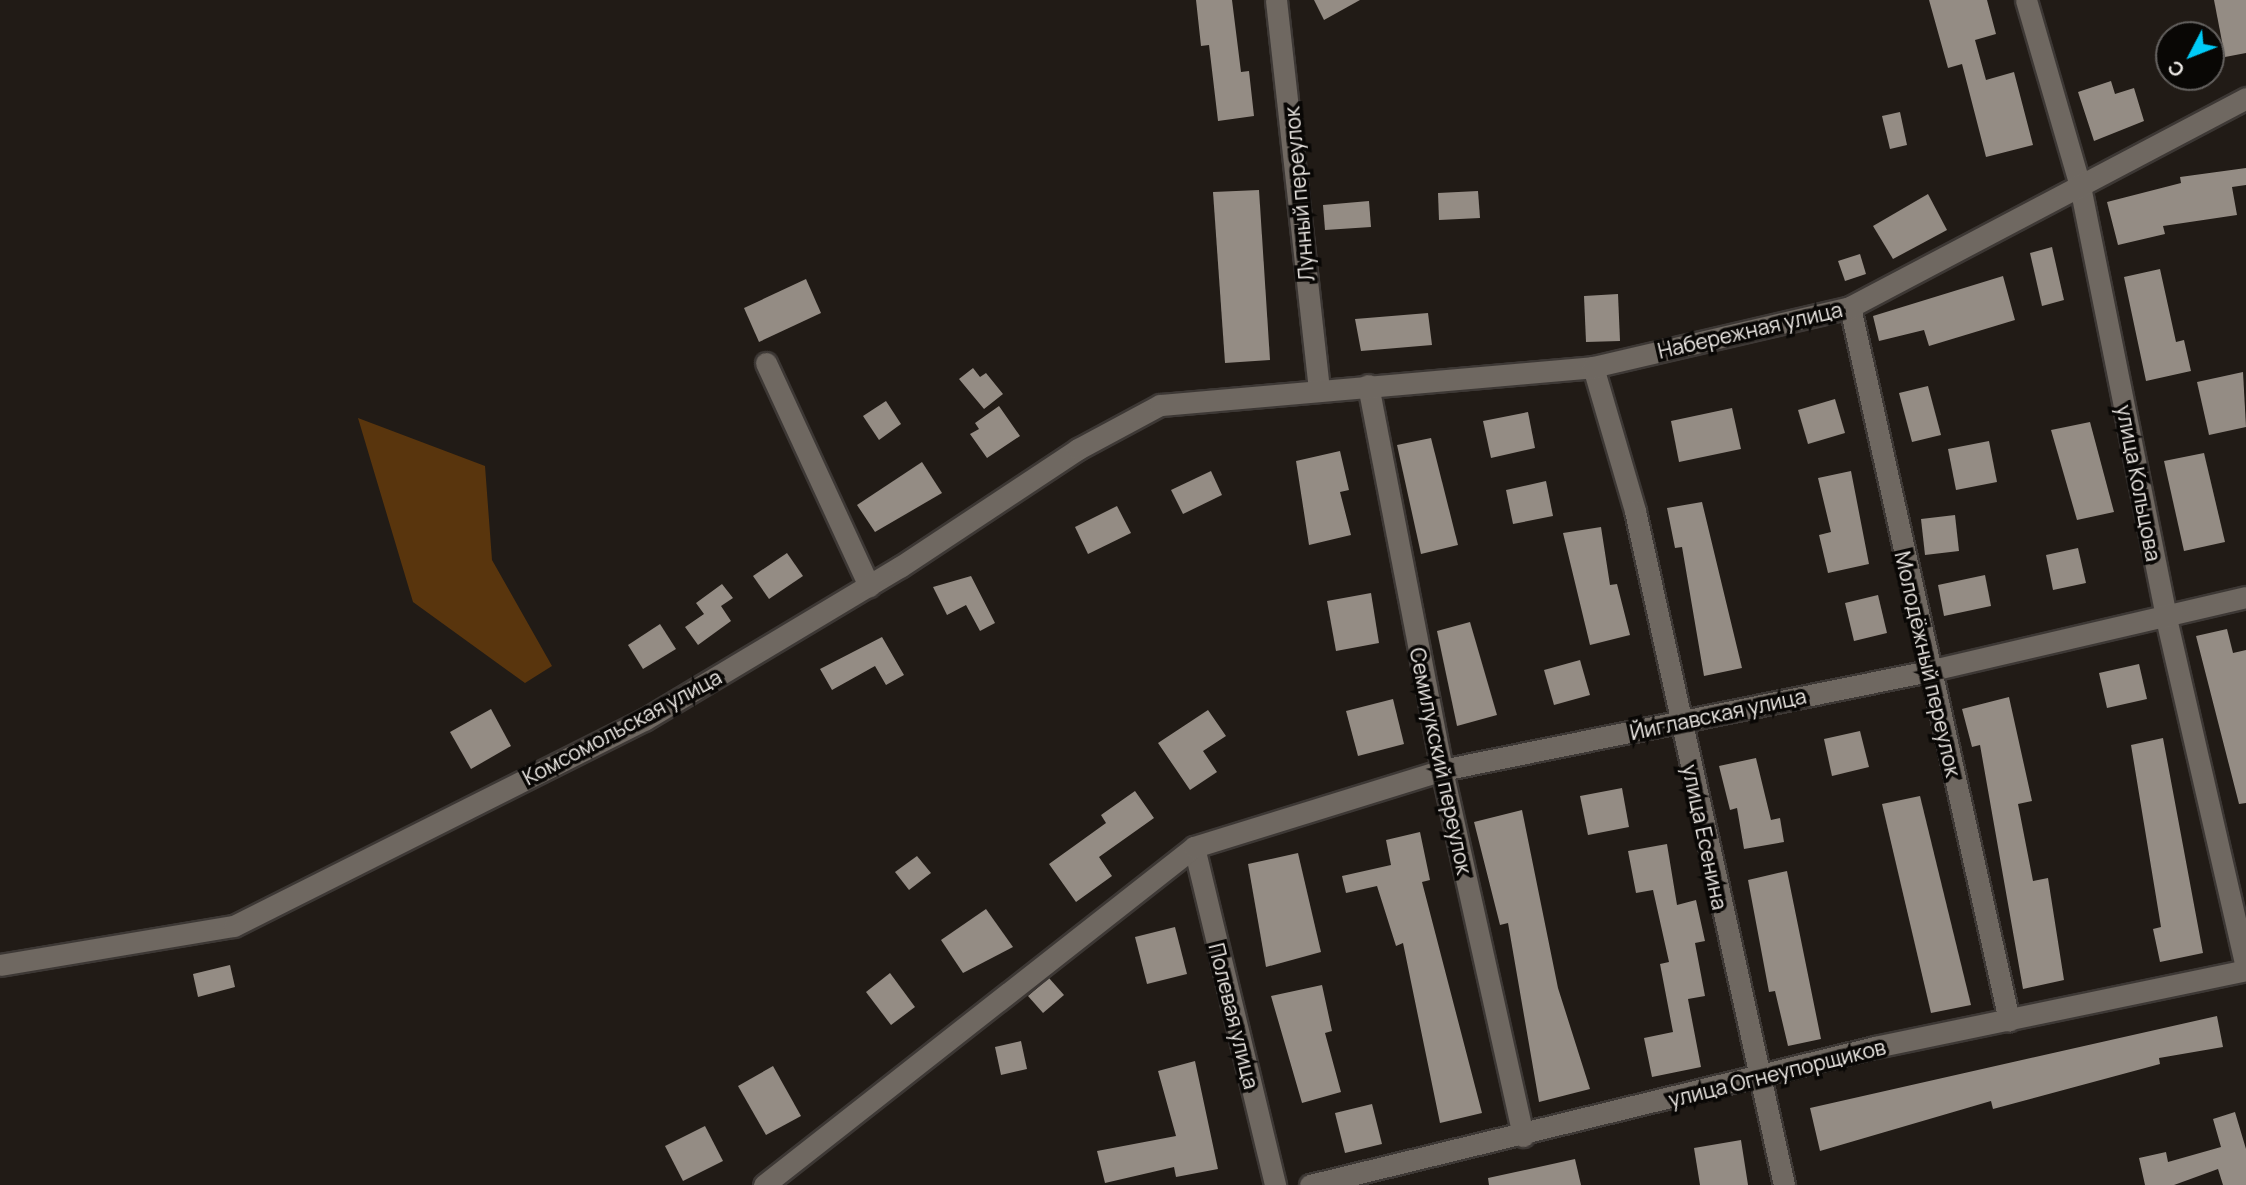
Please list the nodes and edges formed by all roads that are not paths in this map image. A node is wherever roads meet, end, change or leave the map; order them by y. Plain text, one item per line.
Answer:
1 (1276, 0) edge
2 (2026, 0) edge
3 (2246, 98) edge
4 (2080, 186) junction
5 (1850, 307) junction
6 (766, 363) dead end
7 (1593, 367) junction
8 (1368, 385) junction
9 (1319, 388) junction
10 (1206, 406) joint
11 (869, 586) junction
12 (2246, 597) edge
13 (2166, 618) junction
14 (1928, 671) junction
15 (1679, 722) junction
16 (1442, 770) junction
17 (1194, 847) junction
18 (0, 965) edge
19 (2246, 968) edge
20 (2009, 1020) junction
21 (1758, 1079) junction
22 (1523, 1136) junction
23 (764, 1185) edge
24 (1275, 1185) edge
25 (1310, 1185) edge
26 (1784, 1185) edge

1 - 9 street, Лунный переулок
2 - 4 street, улица Кольцова
3 - 4 street, Набережная улица
4 - 5 street, Набережная улица
4 - 13 street, улица Кольцова
5 - 7 street, Набережная улица
5 - 14 street, Молодёжный переулок
6 - 11 street
7 - 8 street, Набережная улица
7 - 15 street, улица Есенина
8 - 9 street, Набережная улица
8 - 16 street, Семилукский переулок
9 - 10 street, Набережная улица
10 - 11 street, Комсомольская улица
11 - 18 street, Комсомольская улица
12 - 13 street, Йиглавская улица
13 - 14 street, Йиглавская улица
13 - 19 street, улица Кольцова
14 - 15 street, Йиглавская улица
14 - 20 street, Молодёжный переулок
15 - 16 street, Йиглавская улица
15 - 21 street, улица Есенина
16 - 17 street, Йиглавская улица
16 - 22 street, Семилукский переулок
17 - 23 street
17 - 24 street, Полевая улица
19 - 20 street, улица Огнеупорщиков
20 - 21 street, улица Огнеупорщиков
21 - 22 street, улица Огнеупорщиков
21 - 26 street, улица Есенина
22 - 25 street, улица Огнеупорщиков

